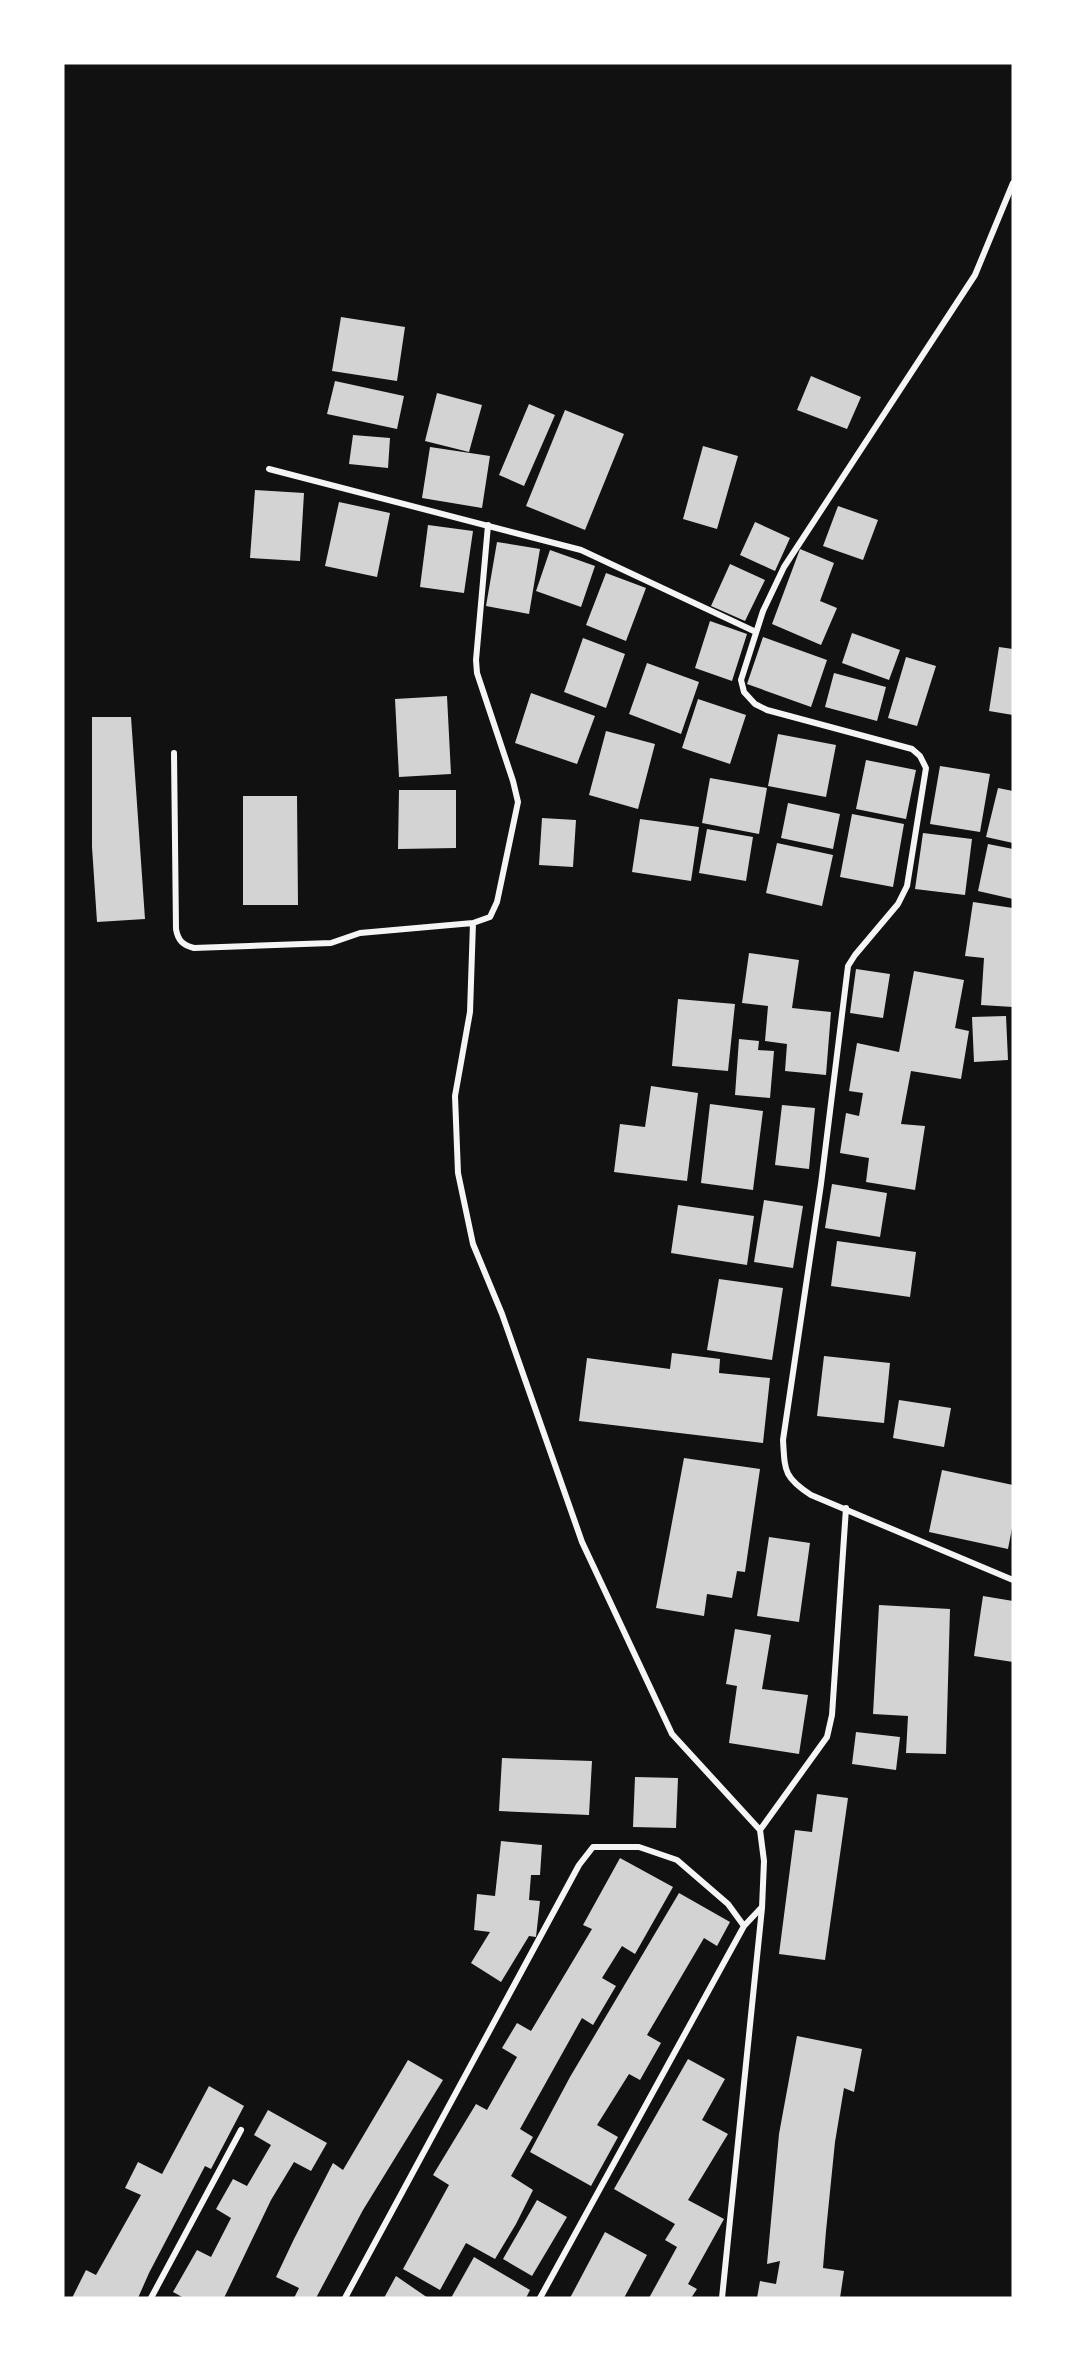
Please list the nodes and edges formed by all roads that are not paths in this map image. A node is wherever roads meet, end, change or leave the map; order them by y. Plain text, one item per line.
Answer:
1 (1013, 183) edge
2 (269, 469) dead end
3 (488, 525) junction
4 (756, 632) junction
5 (174, 753) dead end
6 (473, 923) junction
7 (846, 1509) junction
8 (1013, 1580) edge
9 (760, 1830) junction
10 (762, 1908) junction
11 (744, 1926) junction
12 (241, 2130) dead end
13 (151, 2298) edge
14 (345, 2298) edge
15 (540, 2298) edge
16 (722, 2298) edge

1 - 4 street
2 - 3 street
3 - 4 street
3 - 6 street
4 - 7 street
5 - 6 street
6 - 9 street
7 - 8 street
7 - 9 street
9 - 10 street
10 - 11 street
10 - 16 street
11 - 14 street
11 - 15 street
12 - 13 street

